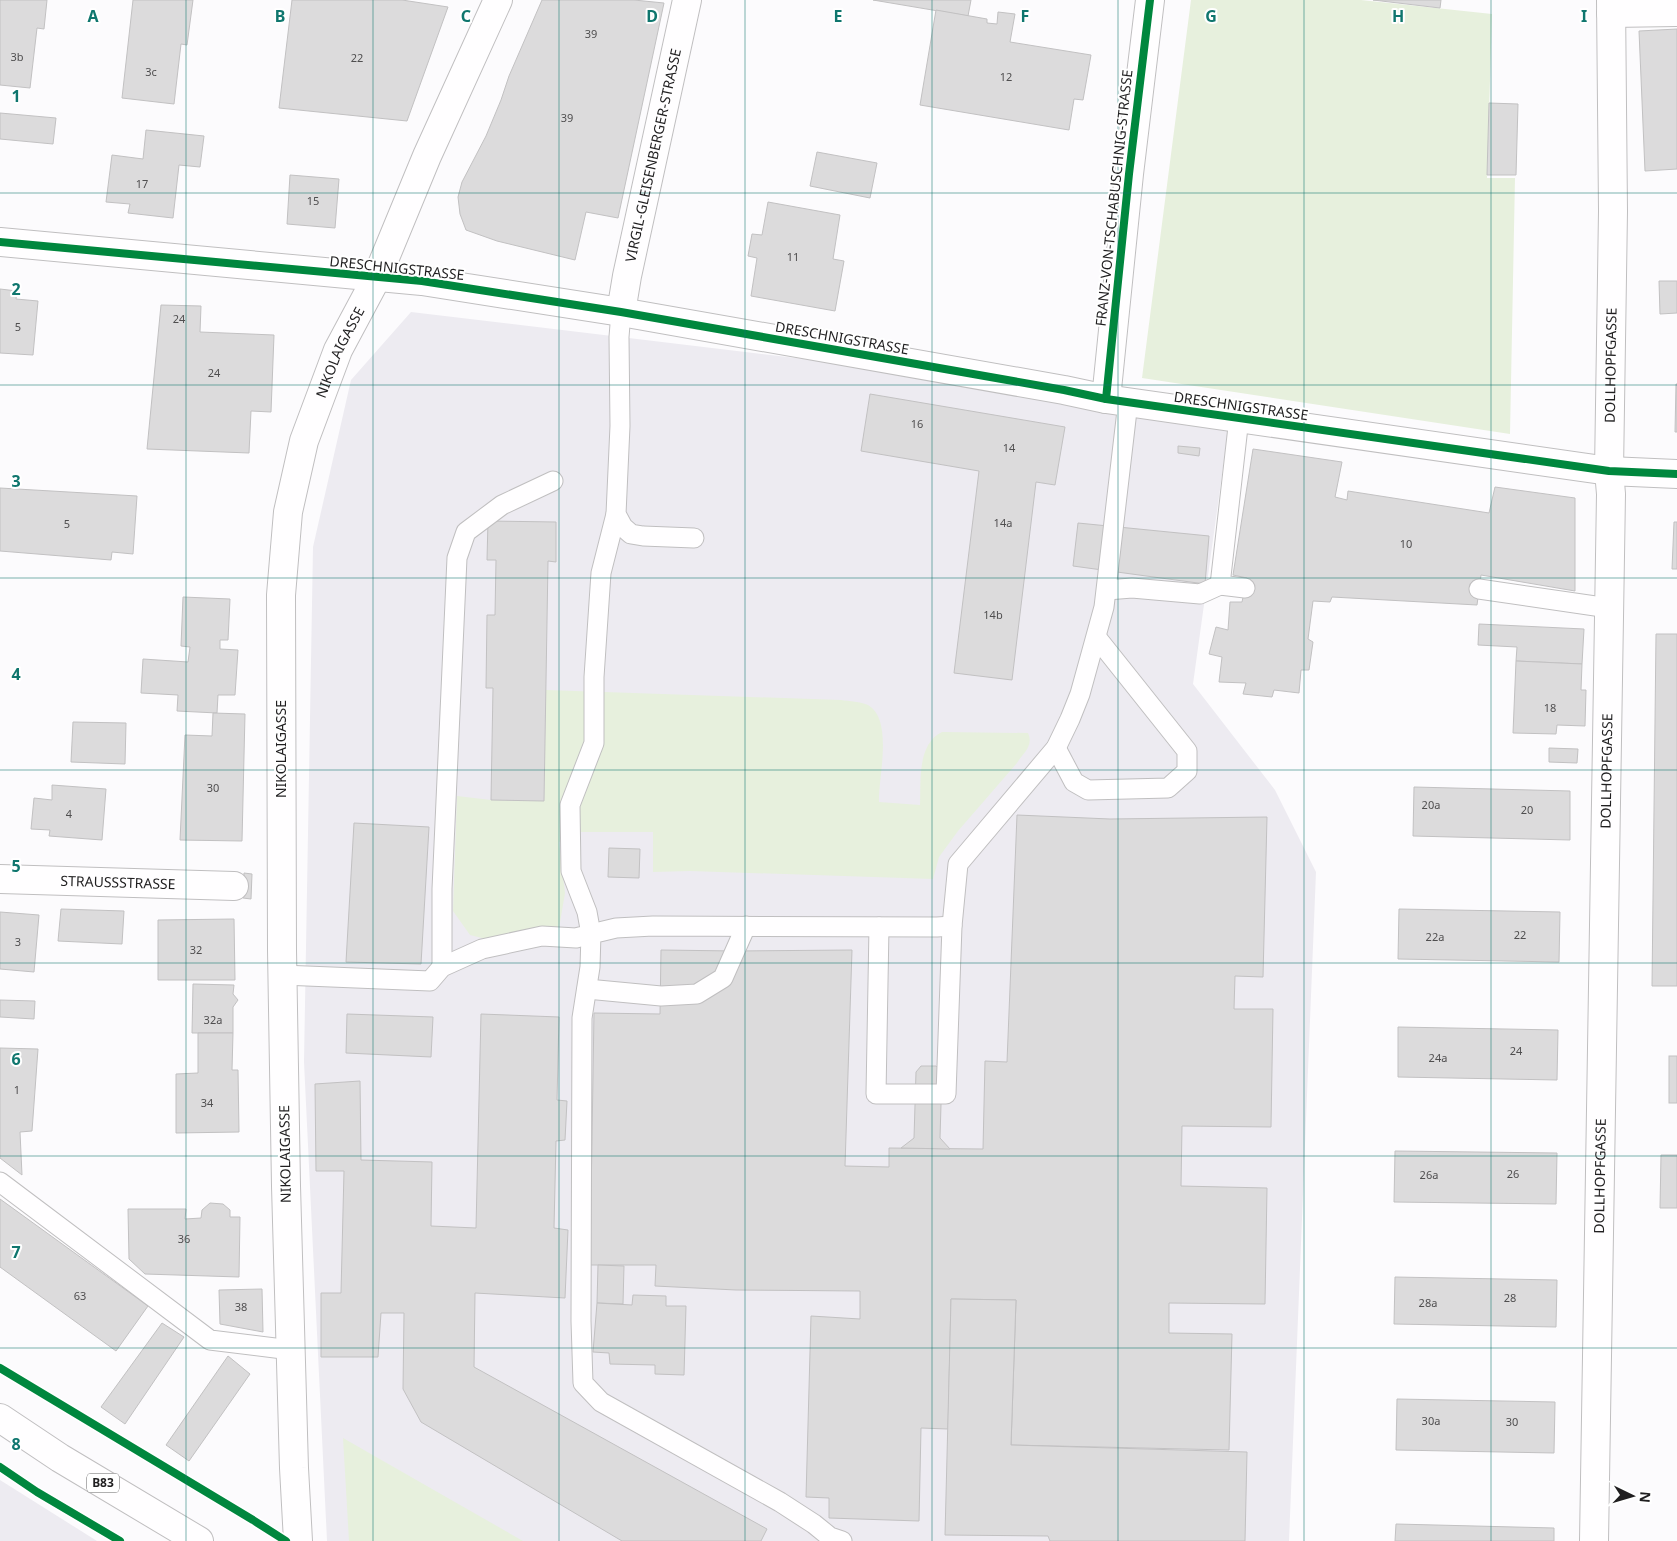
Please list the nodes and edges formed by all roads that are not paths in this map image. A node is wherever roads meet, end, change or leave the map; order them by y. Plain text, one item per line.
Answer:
1 (498, 0) edge
2 (688, 0) edge
3 (1150, 0) edge
4 (1611, 6) edge
5 (1677, 12) edge
6 (0, 242) edge
7 (377, 277) junction
8 (621, 312) junction
9 (1117, 401) junction
10 (1239, 418) junction
11 (1609, 471) junction
12 (1677, 474) edge
13 (553, 481) dead end
14 (616, 514) junction
15 (694, 538) dead end
16 (1220, 585) junction
17 (1245, 588) dead end
18 (1479, 589) dead end
19 (1107, 590) junction
20 (1608, 608) junction
21 (1097, 638) junction
22 (1056, 748) junction
23 (0, 879) edge
24 (234, 886) dead end
25 (746, 926) junction
26 (952, 926) junction
27 (879, 927) junction
28 (591, 934) junction
29 (442, 967) junction
30 (282, 975) junction
31 (586, 990) junction
32 (0, 1182) edge
33 (291, 1350) junction
34 (0, 1418) edge
35 (199, 1541) edge
36 (298, 1541) edge
37 (842, 1541) edge
38 (1594, 1541) edge

1 - 7 street, NIKOLAIGASSE
2 - 8 street, VIRGIL-GLEISENBERGER-STRASSE
3 - 9 street, FRANZ-VON-TSCHABUSCHNIG-STRASSE
4 - 5 street
4 - 11 street, DOLLHOPFGASSE
6 - 7 street, DRESCHNIGSTRASSE
7 - 8 street, DRESCHNIGSTRASSE
7 - 30 street, NIKOLAIGASSE
8 - 9 street, DRESCHNIGSTRASSE
8 - 14 lane
9 - 10 street, DRESCHNIGSTRASSE
9 - 19 lane
10 - 11 street, DRESCHNIGSTRASSE
10 - 16 lane
11 - 12 street, DRESCHNIGSTRASSE
11 - 20 street, DOLLHOPFGASSE
13 - 29 lane
14 - 15 lane
14 - 28 lane
16 - 17 lane
16 - 19 lane
18 - 20 lane
19 - 21 lane
20 - 38 street, DOLLHOPFGASSE
21 - 22 lane
21 - 22 lane
22 - 26 lane
23 - 24 street, STRAUSSSTRASSE
25 - 27 lane
25 - 28 lane
25 - 31 lane
26 - 27 lane
26 - 27 lane
28 - 29 lane
28 - 31 lane
29 - 30 lane
30 - 33 street, NIKOLAIGASSE
31 - 37 lane
32 - 33 lane
33 - 36 street, NIKOLAIGASSE
34 - 35 street, B83

